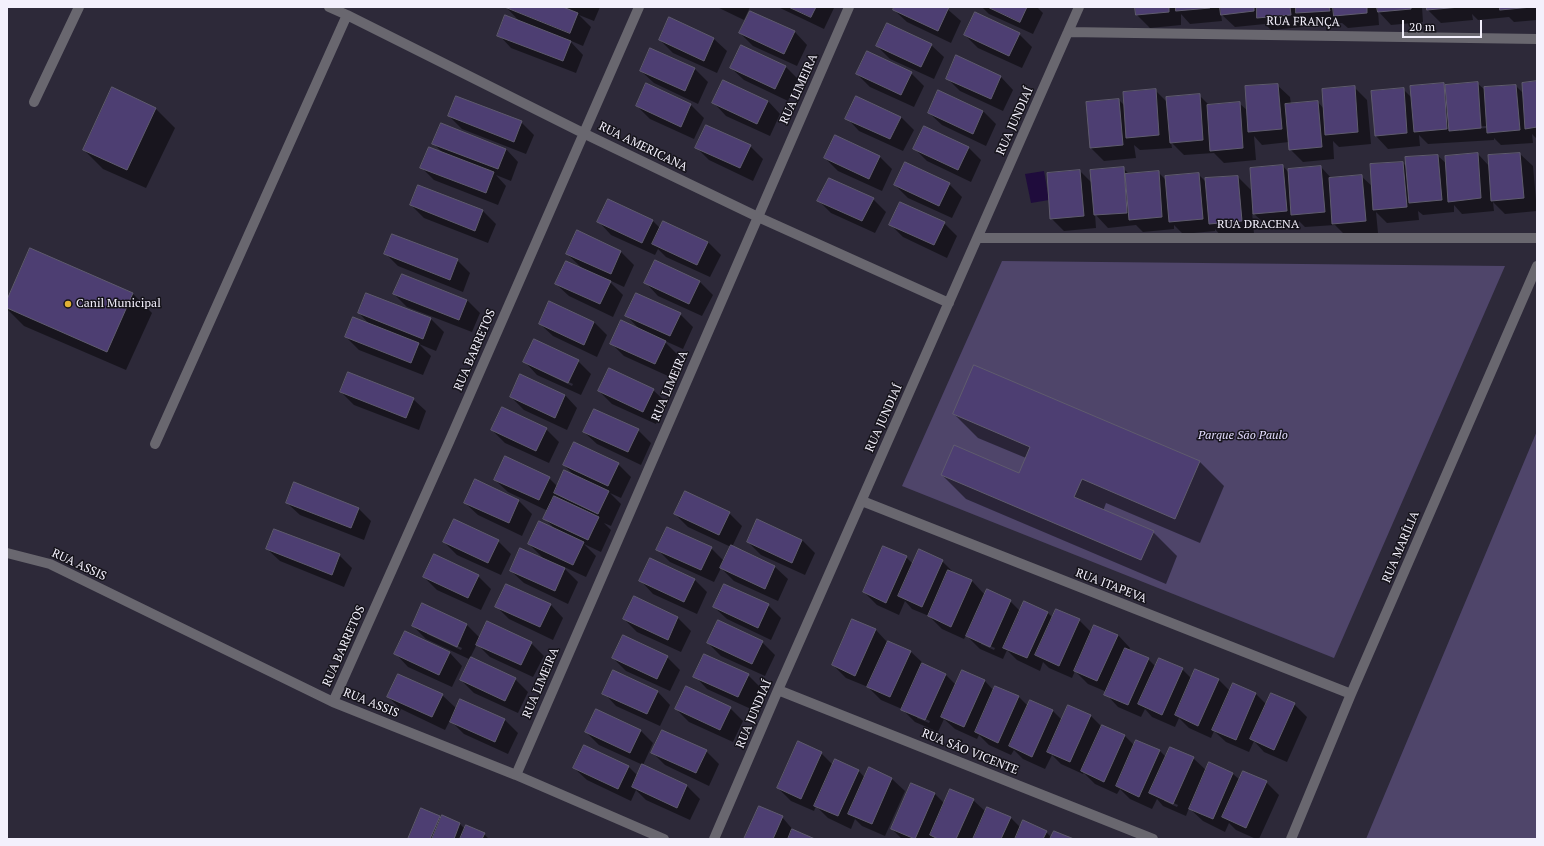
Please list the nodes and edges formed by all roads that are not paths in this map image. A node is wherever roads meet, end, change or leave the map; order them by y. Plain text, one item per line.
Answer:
1 (79, 7) edge
2 (329, 7) edge
3 (639, 7) edge
4 (849, 7) edge
5 (1079, 7) edge
6 (347, 15) junction
7 (1068, 32) junction
8 (1537, 40) edge
9 (34, 102) dead end
10 (583, 133) junction
11 (758, 217) junction
12 (978, 238) junction
13 (1537, 238) edge
14 (1537, 266) edge
15 (949, 303) junction
16 (155, 444) dead end
17 (862, 501) junction
18 (7, 553) edge
19 (778, 690) junction
20 (1351, 694) junction
21 (333, 702) junction
22 (516, 775) junction
23 (664, 839) edge
24 (714, 839) edge
25 (1153, 839) edge
26 (1291, 839) edge

1 - 9 street
2 - 6 street, RUA AMERICANA
3 - 10 street, RUA BARRETOS
4 - 11 street, RUA LIMEIRA
5 - 7 street, RUA JUNDIAÍ
6 - 10 street, RUA AMERICANA
6 - 16 street
7 - 8 street, RUA FRANÇA
7 - 12 street, RUA JUNDIAÍ
10 - 11 street, RUA AMERICANA
10 - 21 street, RUA BARRETOS
11 - 15 street, RUA AMERICANA
11 - 22 street, RUA LIMEIRA
12 - 13 street, RUA DRACENA
12 - 15 street, RUA JUNDIAÍ
14 - 20 street, RUA MARÍLIA
15 - 17 street, RUA JUNDIAÍ
17 - 19 street, RUA JUNDIAÍ
17 - 20 street, RUA ITAPEVA
18 - 21 street, RUA ASSIS
19 - 24 street, RUA JUNDIAÍ
19 - 25 street, RUA SÃO VICENTE
20 - 26 street, RUA MARÍLIA
21 - 22 street, RUA ASSIS
22 - 23 street, RUA ASSIS

